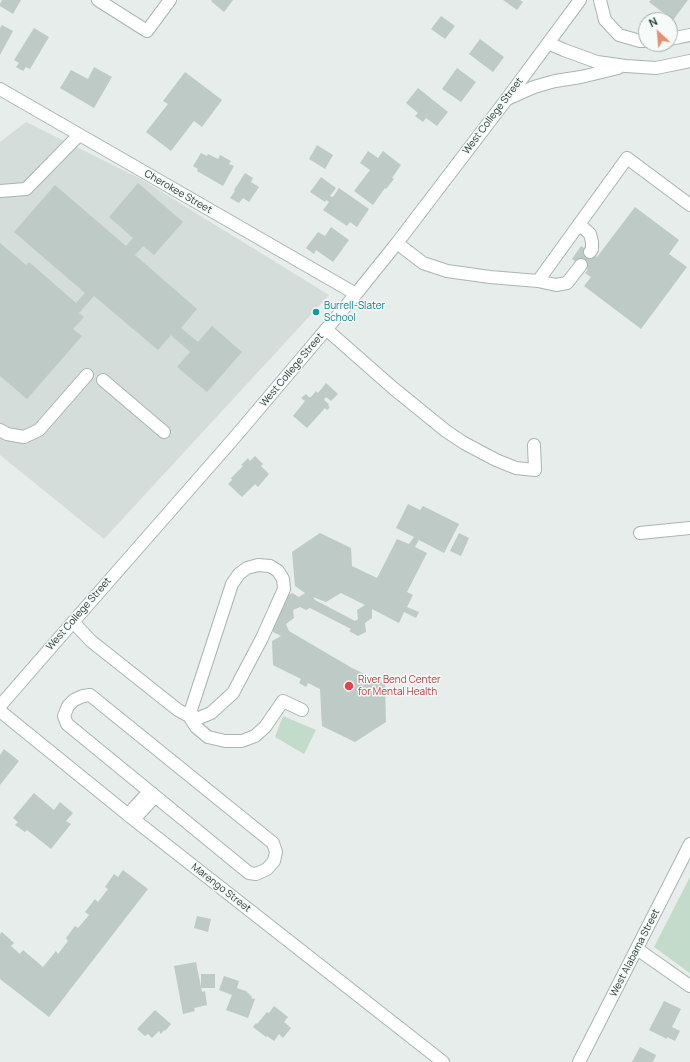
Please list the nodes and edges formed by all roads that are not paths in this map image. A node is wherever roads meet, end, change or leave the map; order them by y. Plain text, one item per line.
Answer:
1 (98, 0) edge
2 (170, 0) edge
3 (580, 0) edge
4 (600, 0) edge
5 (690, 35) edge
6 (678, 37) edge
7 (638, 40) edge
8 (548, 43) junction
9 (690, 61) edge
10 (626, 66) junction
11 (0, 89) edge
12 (506, 100) junction
13 (79, 135) junction
14 (0, 192) edge
15 (690, 205) edge
16 (579, 224) junction
17 (397, 243) junction
18 (590, 252) dead end
19 (581, 265) dead end
20 (538, 281) junction
21 (356, 294) junction
22 (326, 329) junction
23 (87, 375) dead end
24 (103, 380) dead end
25 (0, 430) edge
26 (164, 432) dead end
27 (534, 445) dead end
28 (690, 528) edge
29 (640, 533) dead end
30 (73, 622) junction
31 (0, 706) edge
32 (302, 710) dead end
33 (0, 711) edge
34 (189, 716) junction
35 (152, 793) junction
36 (132, 818) junction
37 (690, 844) edge
38 (637, 949) junction
39 (690, 986) edge
40 (443, 1062) edge
41 (579, 1062) edge

1 - 2 street
3 - 8 street, West College Street
4 - 7 street
5 - 6 street
8 - 10 street
8 - 12 street, West College Street
9 - 10 street
10 - 12 street
11 - 13 street, Cherokee Street
12 - 17 street, West College Street
13 - 14 street
13 - 21 street, Cherokee Street
15 - 16 street
16 - 18 street
16 - 20 street
17 - 20 street
17 - 21 street, West College Street
19 - 20 street
21 - 22 street, West College Street
22 - 27 street
22 - 30 street, West College Street
23 - 25 street
24 - 26 street
28 - 29 street
30 - 31 street, West College Street
30 - 34 street
32 - 34 street
33 - 36 street, Marengo Street
34 - 34 street
35 - 35 street
35 - 36 street
36 - 40 street, Marengo Street
37 - 38 street, West Alabama Street
38 - 39 street
38 - 41 street, West Alabama Street

